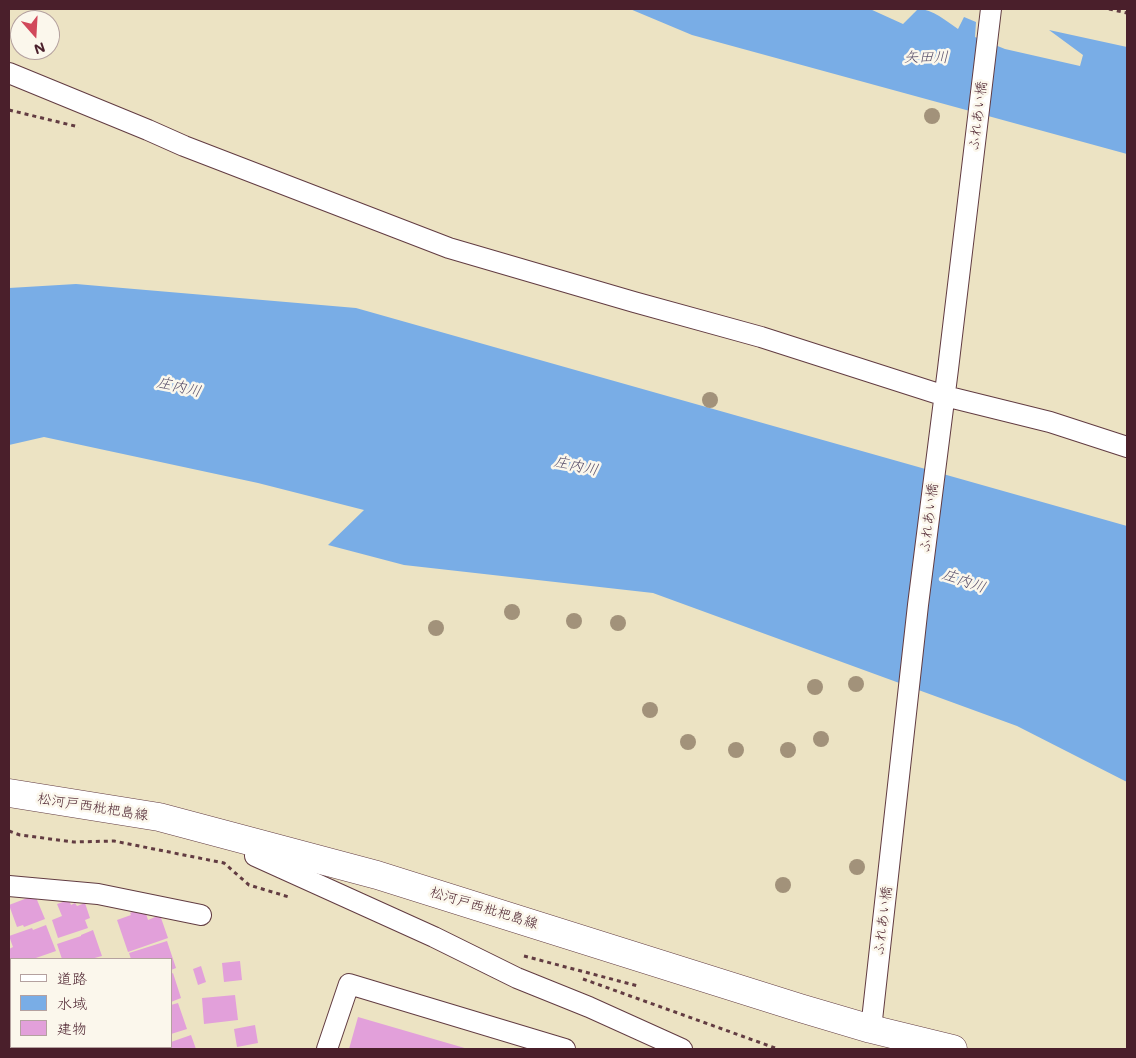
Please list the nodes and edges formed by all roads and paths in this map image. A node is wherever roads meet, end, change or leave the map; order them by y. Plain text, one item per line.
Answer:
1 (991, 9) edge
2 (1109, 9) edge
3 (1127, 13) edge
4 (9, 73) edge
5 (945, 396) junction
6 (1127, 447) edge
7 (9, 793) edge
8 (9, 831) edge
9 (257, 843) junction
10 (9, 886) edge
11 (297, 900) dead end
12 (201, 915) dead end
13 (515, 955) dead end
14 (553, 968) dead end
15 (581, 978) dead end
16 (871, 1028) junction
17 (327, 1049) edge
18 (566, 1049) edge
19 (682, 1049) edge
20 (778, 1049) edge
21 (953, 1049) edge

1 - 5 street, ふれあい橋
2 - 3 path
4 - 5 street
5 - 6 street
5 - 16 street, ふれあい橋
7 - 9 main road, 松河戸西枇杷島線
8 - 11 path
9 - 16 main road, 松河戸西枇杷島線
9 - 19 street
10 - 12 street
13 - 14 path
15 - 20 path
16 - 21 main road, 松河戸西枇杷島線
17 - 18 street

